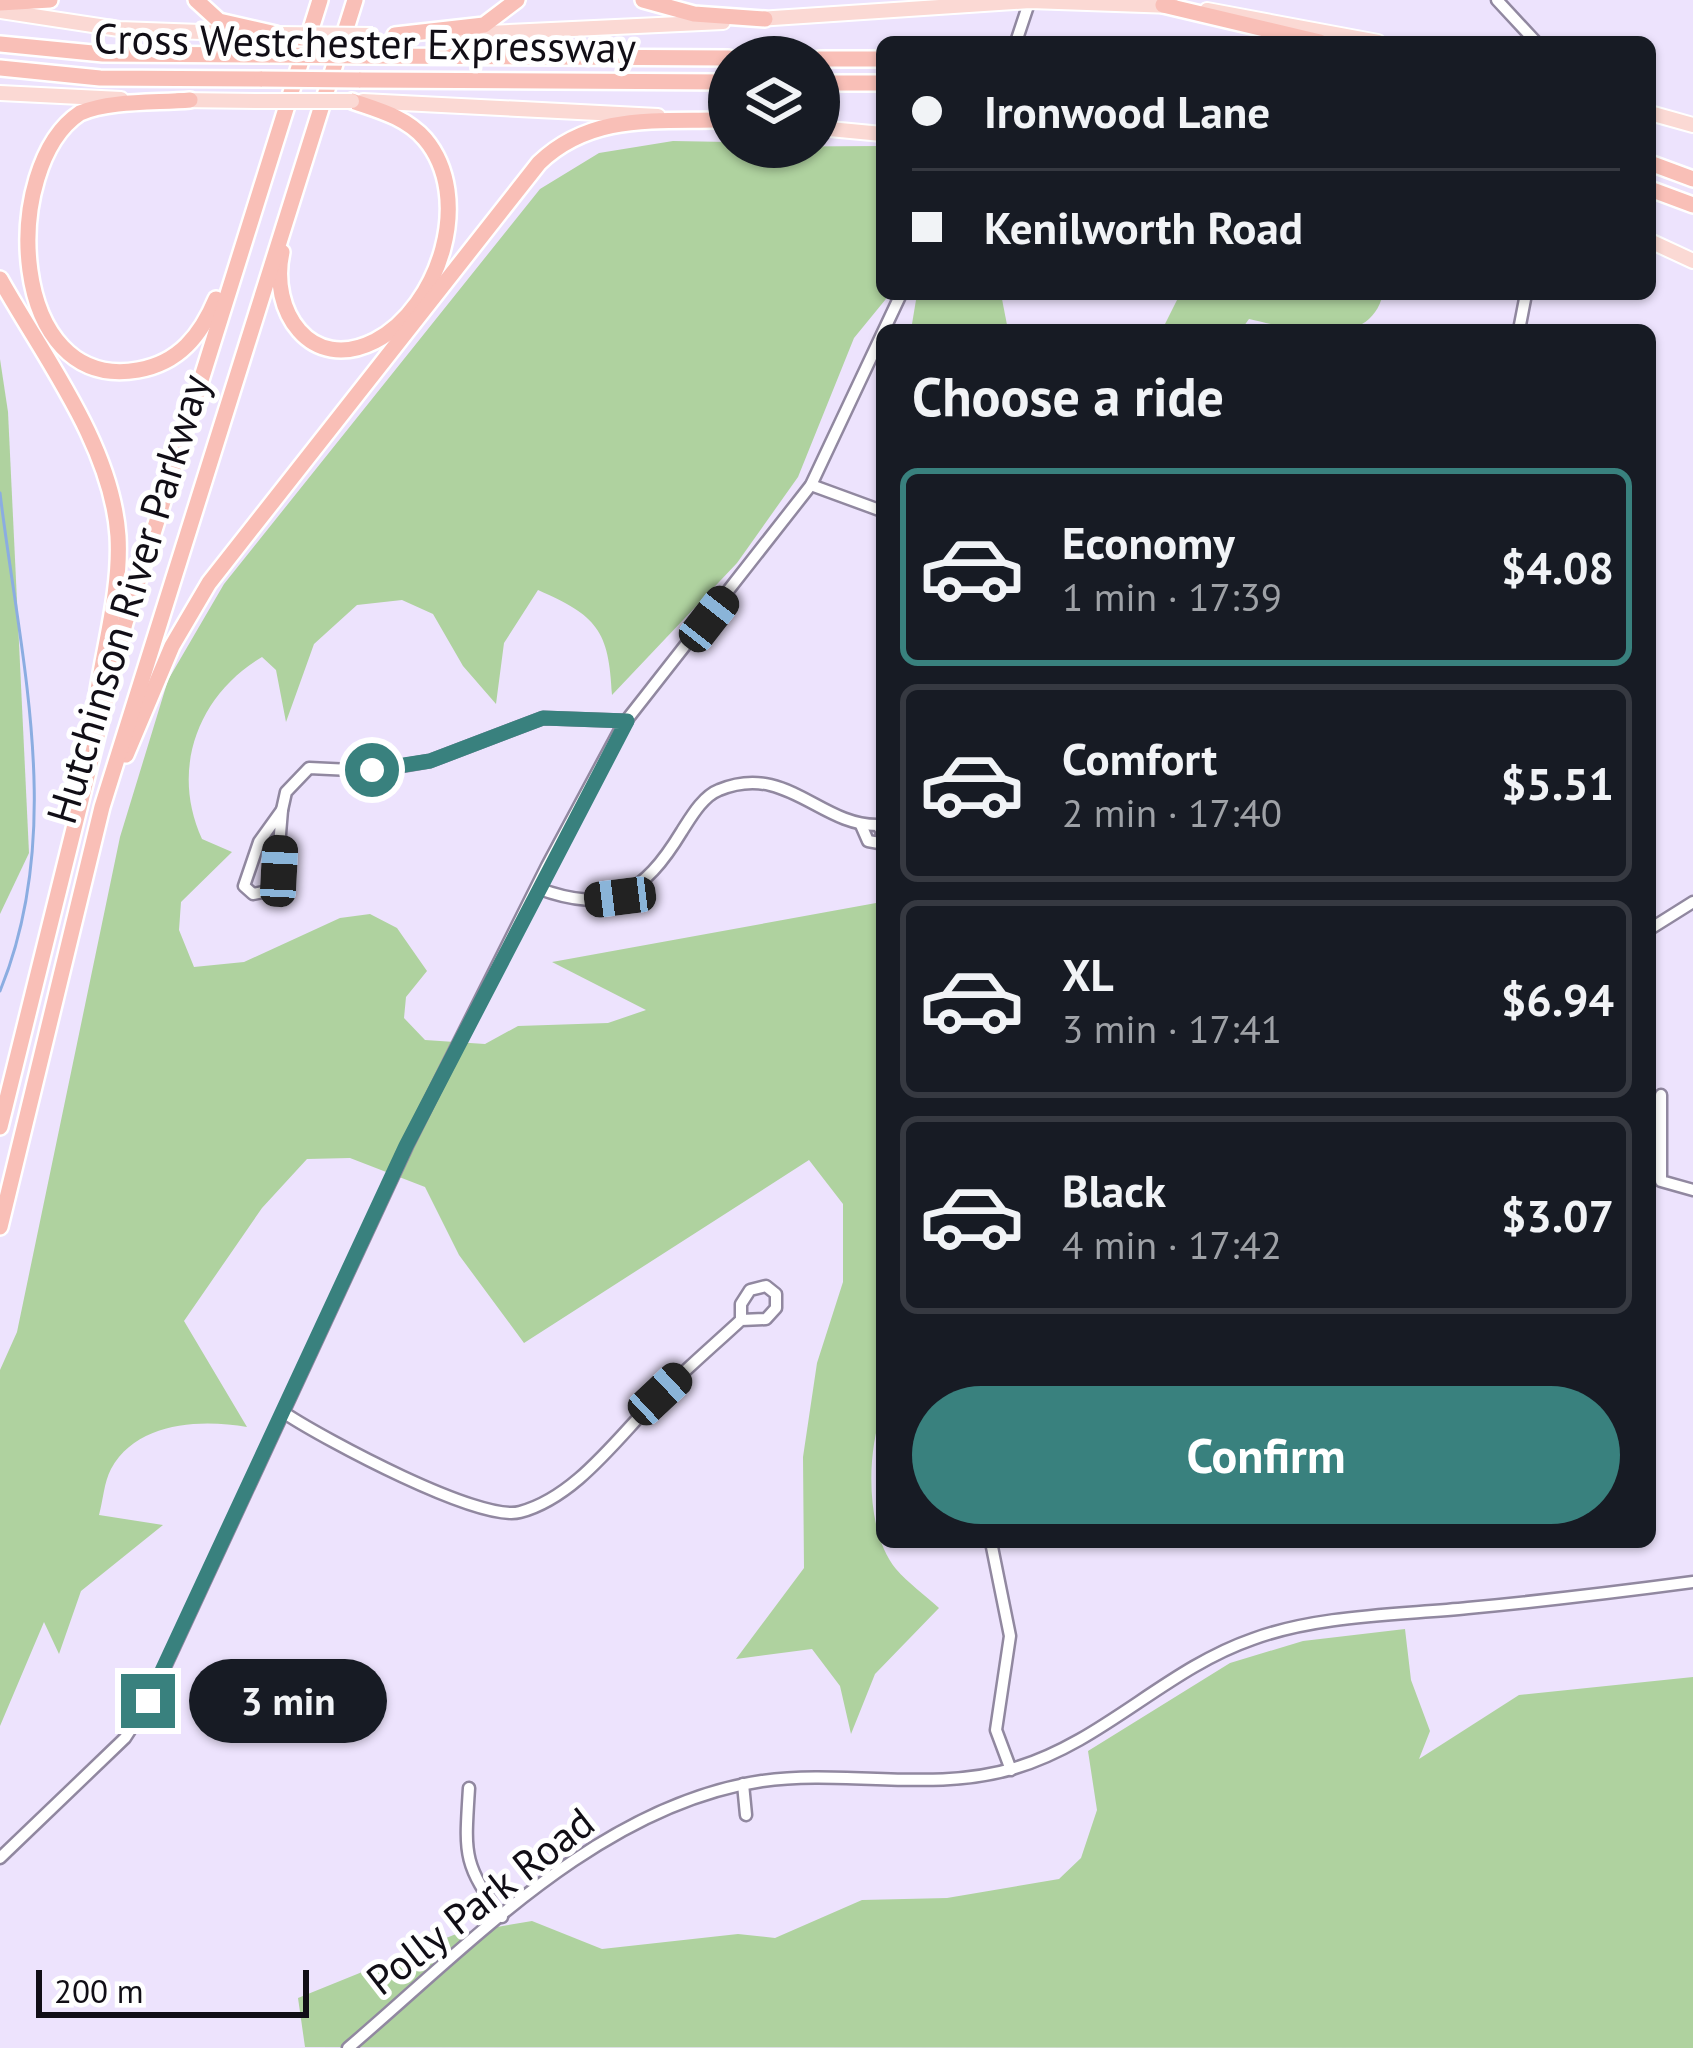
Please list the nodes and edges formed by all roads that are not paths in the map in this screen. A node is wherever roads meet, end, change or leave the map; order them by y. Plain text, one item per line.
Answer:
1 (50, 0) edge
2 (196, 0) edge
3 (316, 0) edge
4 (355, 0) edge
5 (517, 0) edge
6 (643, 0) edge
7 (1497, 0) edge
8 (1030, 1) edge
9 (1131, 3) edge
10 (1163, 4) junction
11 (0, 7) edge
12 (764, 19) junction
13 (276, 34) junction
14 (395, 35) junction
15 (1018, 35) edge
16 (1295, 36) edge
17 (1351, 36) edge
18 (1530, 36) edge
19 (0, 44) edge
20 (708, 58) edge
21 (840, 59) edge
22 (876, 59) edge
23 (0, 68) edge
24 (708, 82) edge
25 (840, 83) edge
26 (876, 83) edge
27 (0, 93) edge
28 (190, 100) junction
29 (352, 101) junction
30 (1656, 113) edge
31 (708, 120) edge
32 (708, 122) edge
33 (1693, 125) edge
34 (840, 130) edge
35 (876, 133) edge
36 (1656, 165) edge
37 (298, 178) junction
38 (1693, 179) edge
39 (16, 186) dead end
40 (1656, 191) edge
41 (1693, 205) edge
42 (251, 219) junction
43 (10, 237) dead end
44 (1656, 244) edge
45 (1693, 261) edge
46 (0, 279) edge
47 (876, 347) edge
48 (811, 484) junction
49 (876, 509) edge
50 (627, 721) junction
51 (79, 801) junction
52 (102, 807) junction
53 (282, 810) junction
54 (876, 825) edge
55 (537, 888) junction
56 (1693, 902) edge
57 (1656, 924) edge
58 (1661, 1095) dead end
59 (0, 1127) edge
60 (1693, 1190) edge
61 (0, 1227) edge
62 (741, 1320) dead end
63 (286, 1414) junction
64 (992, 1548) edge
65 (1693, 1582) edge
66 (1011, 1770) junction
67 (743, 1784) junction
68 (469, 1788) dead end
69 (746, 1815) dead end
70 (0, 1858) edge
71 (502, 1917) junction
72 (348, 2048) edge

1 - 11 highway
2 - 13 highway
3 - 42 highway, Hutchinson River Parkway
4 - 37 highway, Hutchinson River Parkway
5 - 14 highway
6 - 12 highway
7 - 18 street
8 - 9 main road
8 - 12 main road
8 - 15 street
9 - 10 main road
10 - 16 highway
10 - 17 main road
11 - 13 main road
12 - 14 main road
13 - 14 main road, bridge
19 - 20 highway, Cross Westchester Expressway, bridge
21 - 22 highway
23 - 24 highway, Cross Westchester Expressway, bridge
25 - 26 highway
27 - 28 main road
28 - 29 main road, bridge
28 - 39 highway
29 - 31 main road
29 - 37 highway
30 - 33 main road
32 - 52 highway
34 - 35 main road
36 - 38 highway
37 - 52 highway, Hutchinson River Parkway
40 - 41 highway
42 - 43 highway
42 - 51 highway, Hutchinson River Parkway
44 - 45 main road
46 - 51 highway
47 - 48 street
48 - 49 street
48 - 50 street
50 - 53 street
50 - 55 street
51 - 59 highway, Hutchinson River Parkway
52 - 61 highway, Hutchinson River Parkway
53 - 53 street
54 - 55 street
55 - 63 street
56 - 57 street
58 - 60 street
62 - 63 street
63 - 70 street
64 - 66 street
65 - 66 street, Polly Park Road
66 - 67 street, Polly Park Road
67 - 69 street
67 - 71 street, Polly Park Road
68 - 71 street
71 - 72 street, Polly Park Road

